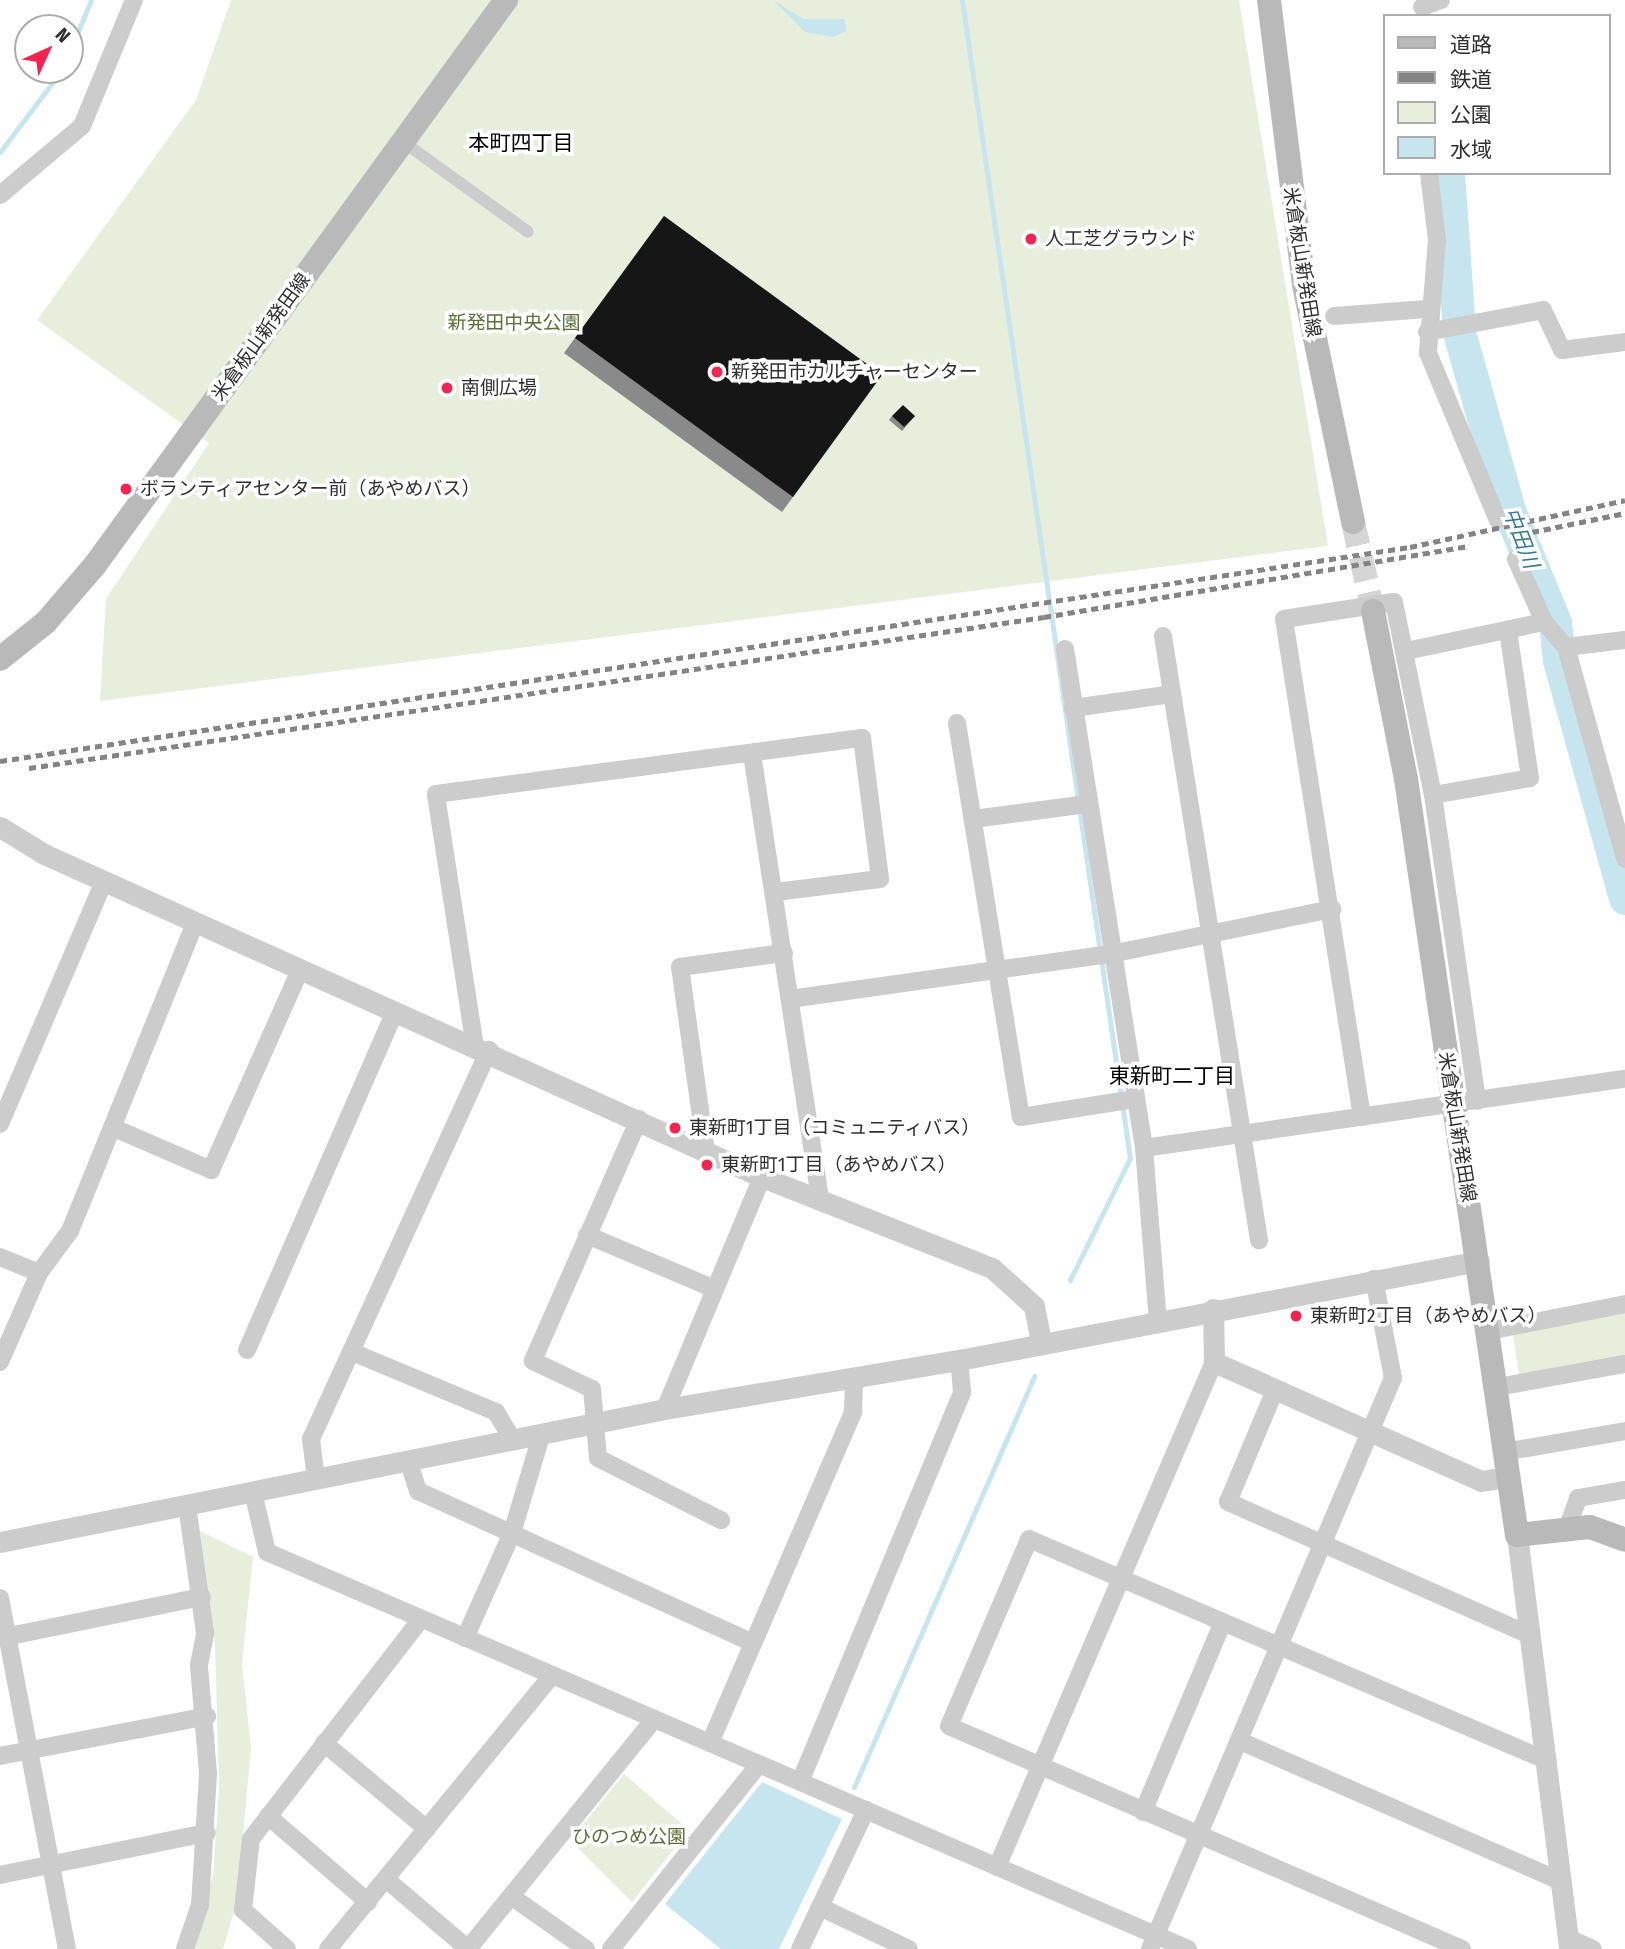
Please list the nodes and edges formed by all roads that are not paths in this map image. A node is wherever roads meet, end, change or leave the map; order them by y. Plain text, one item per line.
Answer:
1 (134, 0) edge
2 (506, 0) edge
3 (1269, 0) edge
4 (1441, 0) edge
5 (1421, 8) edge
6 (402, 141) junction
7 (1429, 175) edge
8 (0, 195) edge
9 (528, 232) dead end
10 (1427, 309) junction
11 (1334, 316) dead end
12 (1427, 332) junction
13 (1625, 342) edge
14 (1498, 520) dead end
15 (1353, 522) tunnel mouth
16 (1516, 559) dead end
17 (1373, 611) tunnel mouth
18 (1544, 622) junction
19 (1507, 630) junction
20 (1163, 636) dead end
21 (1625, 640) edge
22 (1566, 647) junction
23 (1065, 649) dead end
24 (1406, 651) junction
25 (0, 659) edge
26 (1172, 694) junction
27 (1073, 708) junction
28 (957, 723) dead end
29 (752, 754) junction
30 (1433, 795) junction
31 (1087, 804) junction
32 (973, 819) junction
33 (0, 827) edge
34 (1625, 859) edge
35 (104, 881) junction
36 (776, 892) junction
37 (1332, 909) junction
38 (195, 923) junction
39 (1213, 932) junction
40 (784, 953) junction
41 (1111, 954) junction
42 (300, 970) junction
43 (1000, 971) junction
44 (790, 999) junction
45 (395, 1012) junction
46 (482, 1048) junction
47 (1625, 1079) edge
48 (1135, 1099) junction
49 (1477, 1101) junction
50 (1452, 1105) junction
51 (1362, 1117) junction
52 (639, 1119) junction
53 (0, 1124) edge
54 (114, 1128) junction
55 (1242, 1134) junction
56 (1144, 1148) junction
57 (706, 1152) junction
58 (762, 1177) junction
59 (820, 1196) junction
60 (587, 1236) junction
61 (1259, 1240) dead end
62 (0, 1257) edge
63 (1479, 1261) junction
64 (39, 1273) junction
65 (1374, 1279) junction
66 (715, 1289) junction
67 (1625, 1304) edge
68 (1213, 1310) junction
69 (1158, 1321) junction
70 (1489, 1331) junction
71 (1041, 1343) junction
72 (247, 1350) dead end
73 (352, 1352) junction
74 (959, 1360) junction
75 (0, 1362) edge
76 (1214, 1362) junction
77 (1625, 1364) edge
78 (853, 1378) junction
79 (1497, 1387) junction
80 (1275, 1390) junction
81 (664, 1409) junction
82 (592, 1423) junction
83 (1625, 1431) edge
84 (1372, 1432) junction
85 (542, 1433) junction
86 (512, 1439) junction
87 (1504, 1452) junction
88 (408, 1460) junction
89 (1506, 1478) junction
90 (316, 1479) junction
91 (1625, 1490) edge
92 (253, 1492) junction
93 (187, 1505) junction
94 (721, 1520) dead end
95 (1568, 1526) junction
96 (512, 1533) junction
97 (1517, 1535) junction
98 (1625, 1540) edge
99 (0, 1542) edge
100 (1324, 1544) junction
101 (1122, 1579) junction
102 (202, 1597) junction
103 (0, 1598) edge
104 (421, 1619) junction
105 (1223, 1622) junction
106 (1530, 1635) junction
107 (4, 1637) edge
108 (466, 1638) junction
109 (753, 1643) junction
110 (1280, 1647) junction
111 (552, 1675) junction
112 (207, 1716) junction
113 (654, 1719) junction
114 (1240, 1741) junction
115 (324, 1743) junction
116 (710, 1743) junction
117 (30, 1750) junction
118 (0, 1756) edge
119 (1548, 1761) junction
120 (759, 1764) junction
121 (1040, 1766) junction
122 (800, 1782) junction
123 (866, 1810) junction
124 (1143, 1812) junction
125 (268, 1816) junction
126 (428, 1829) junction
127 (207, 1833) junction
128 (1199, 1837) junction
129 (51, 1865) junction
130 (997, 1867) junction
131 (0, 1875) edge
132 (387, 1880) junction
133 (1563, 1882) junction
134 (511, 1896) junction
135 (368, 1902) junction
136 (820, 1907) junction
137 (1153, 1942) edge
138 (1569, 1944) edge
139 (67, 1949) edge
140 (185, 1949) edge
141 (287, 1949) edge
142 (328, 1949) edge
143 (468, 1949) edge
144 (586, 1949) edge
145 (611, 1949) edge
146 (800, 1949) edge
147 (909, 1949) edge
148 (1188, 1949) edge
149 (1462, 1949) edge
150 (1593, 1949) edge

1 - 8 street
2 - 6 main road, 米倉板山新発田線
3 - 15 main road, 米倉板山新発田線
4 - 5 street
6 - 9 street
6 - 25 main road, 米倉板山新発田線
7 - 10 street
10 - 11 street
10 - 12 street
12 - 13 street
12 - 14 street
16 - 18 street
17 - 50 main road, 米倉板山新発田線
18 - 19 street
18 - 22 street
19 - 24 street
19 - 30 street
20 - 26 street
21 - 22 street
22 - 34 street
23 - 27 street
24 - 30 street
24 - 37 street
26 - 27 street
26 - 39 street
27 - 31 street
28 - 32 street
29 - 36 street
29 - 36 street
29 - 46 street
30 - 49 street
31 - 32 street
31 - 41 street
32 - 43 street
33 - 35 street
35 - 38 street
35 - 53 street
36 - 40 street
37 - 39 street
37 - 51 street
38 - 42 street
38 - 54 street
39 - 41 street
39 - 55 street
40 - 44 street
40 - 57 street
41 - 43 street
41 - 48 street
42 - 45 street
42 - 54 street
43 - 44 street
43 - 48 street
44 - 59 street
45 - 46 street
45 - 72 street
46 - 52 street
46 - 73 street
47 - 49 street
48 - 56 street
49 - 50 street
50 - 51 street
50 - 63 main road, 米倉板山新発田線
51 - 55 street
52 - 57 street
52 - 60 street
54 - 64 street
55 - 56 street
55 - 61 street
56 - 69 street
57 - 58 street
58 - 59 street
58 - 66 street
59 - 71 street
60 - 66 street
60 - 82 street
62 - 64 street
63 - 65 street
63 - 70 main road, 米倉板山新発田線
64 - 75 street
65 - 68 street
65 - 84 street
66 - 81 street
67 - 70 street
68 - 69 street
68 - 76 street
69 - 71 street
70 - 79 main road, 米倉板山新発田線
71 - 74 street
73 - 86 street
73 - 90 street
74 - 78 street
74 - 122 street
76 - 80 street
76 - 101 street
77 - 79 street
78 - 81 street
78 - 109 street
79 - 87 main road, 米倉板山新発田線
80 - 84 street
80 - 100 street
81 - 82 street
82 - 85 street
82 - 94 street
83 - 87 street
84 - 89 street
84 - 100 street
85 - 86 street
85 - 96 street
86 - 88 street
87 - 89 main road, 米倉板山新発田線
88 - 90 street
88 - 96 street
89 - 97 main road, 米倉板山新発田線
90 - 92 street
91 - 95 street
92 - 93 street
92 - 104 street
93 - 99 street
93 - 102 street
95 - 97 main road
95 - 98 main road
96 - 108 street
96 - 109 street
97 - 106 street
100 - 106 street
100 - 110 street
101 - 105 street
101 - 121 street
101 - 121 street
102 - 107 street
102 - 112 street
103 - 107 street
104 - 108 street
104 - 115 street
105 - 110 street
105 - 124 street
106 - 119 street
107 - 117 street
108 - 111 street
109 - 116 street
110 - 114 street
110 - 119 street
111 - 113 street
111 - 126 street
112 - 117 street
112 - 127 street
113 - 116 street
113 - 134 street
114 - 128 street
114 - 133 street
115 - 125 street
115 - 126 street
116 - 120 street
117 - 118 street
117 - 129 street
119 - 133 street
120 - 122 street
120 - 145 street
121 - 124 street
121 - 130 street
122 - 123 street
123 - 130 street
123 - 136 street
124 - 128 street
125 - 135 street
125 - 141 street
126 - 132 street
127 - 129 street
127 - 140 street
128 - 137 street
128 - 149 street
129 - 131 street
129 - 139 street
130 - 137 street
132 - 135 street
132 - 143 street
133 - 138 street
134 - 143 street
134 - 144 street
135 - 142 street
136 - 146 street
136 - 147 street
137 - 148 street
138 - 150 street

